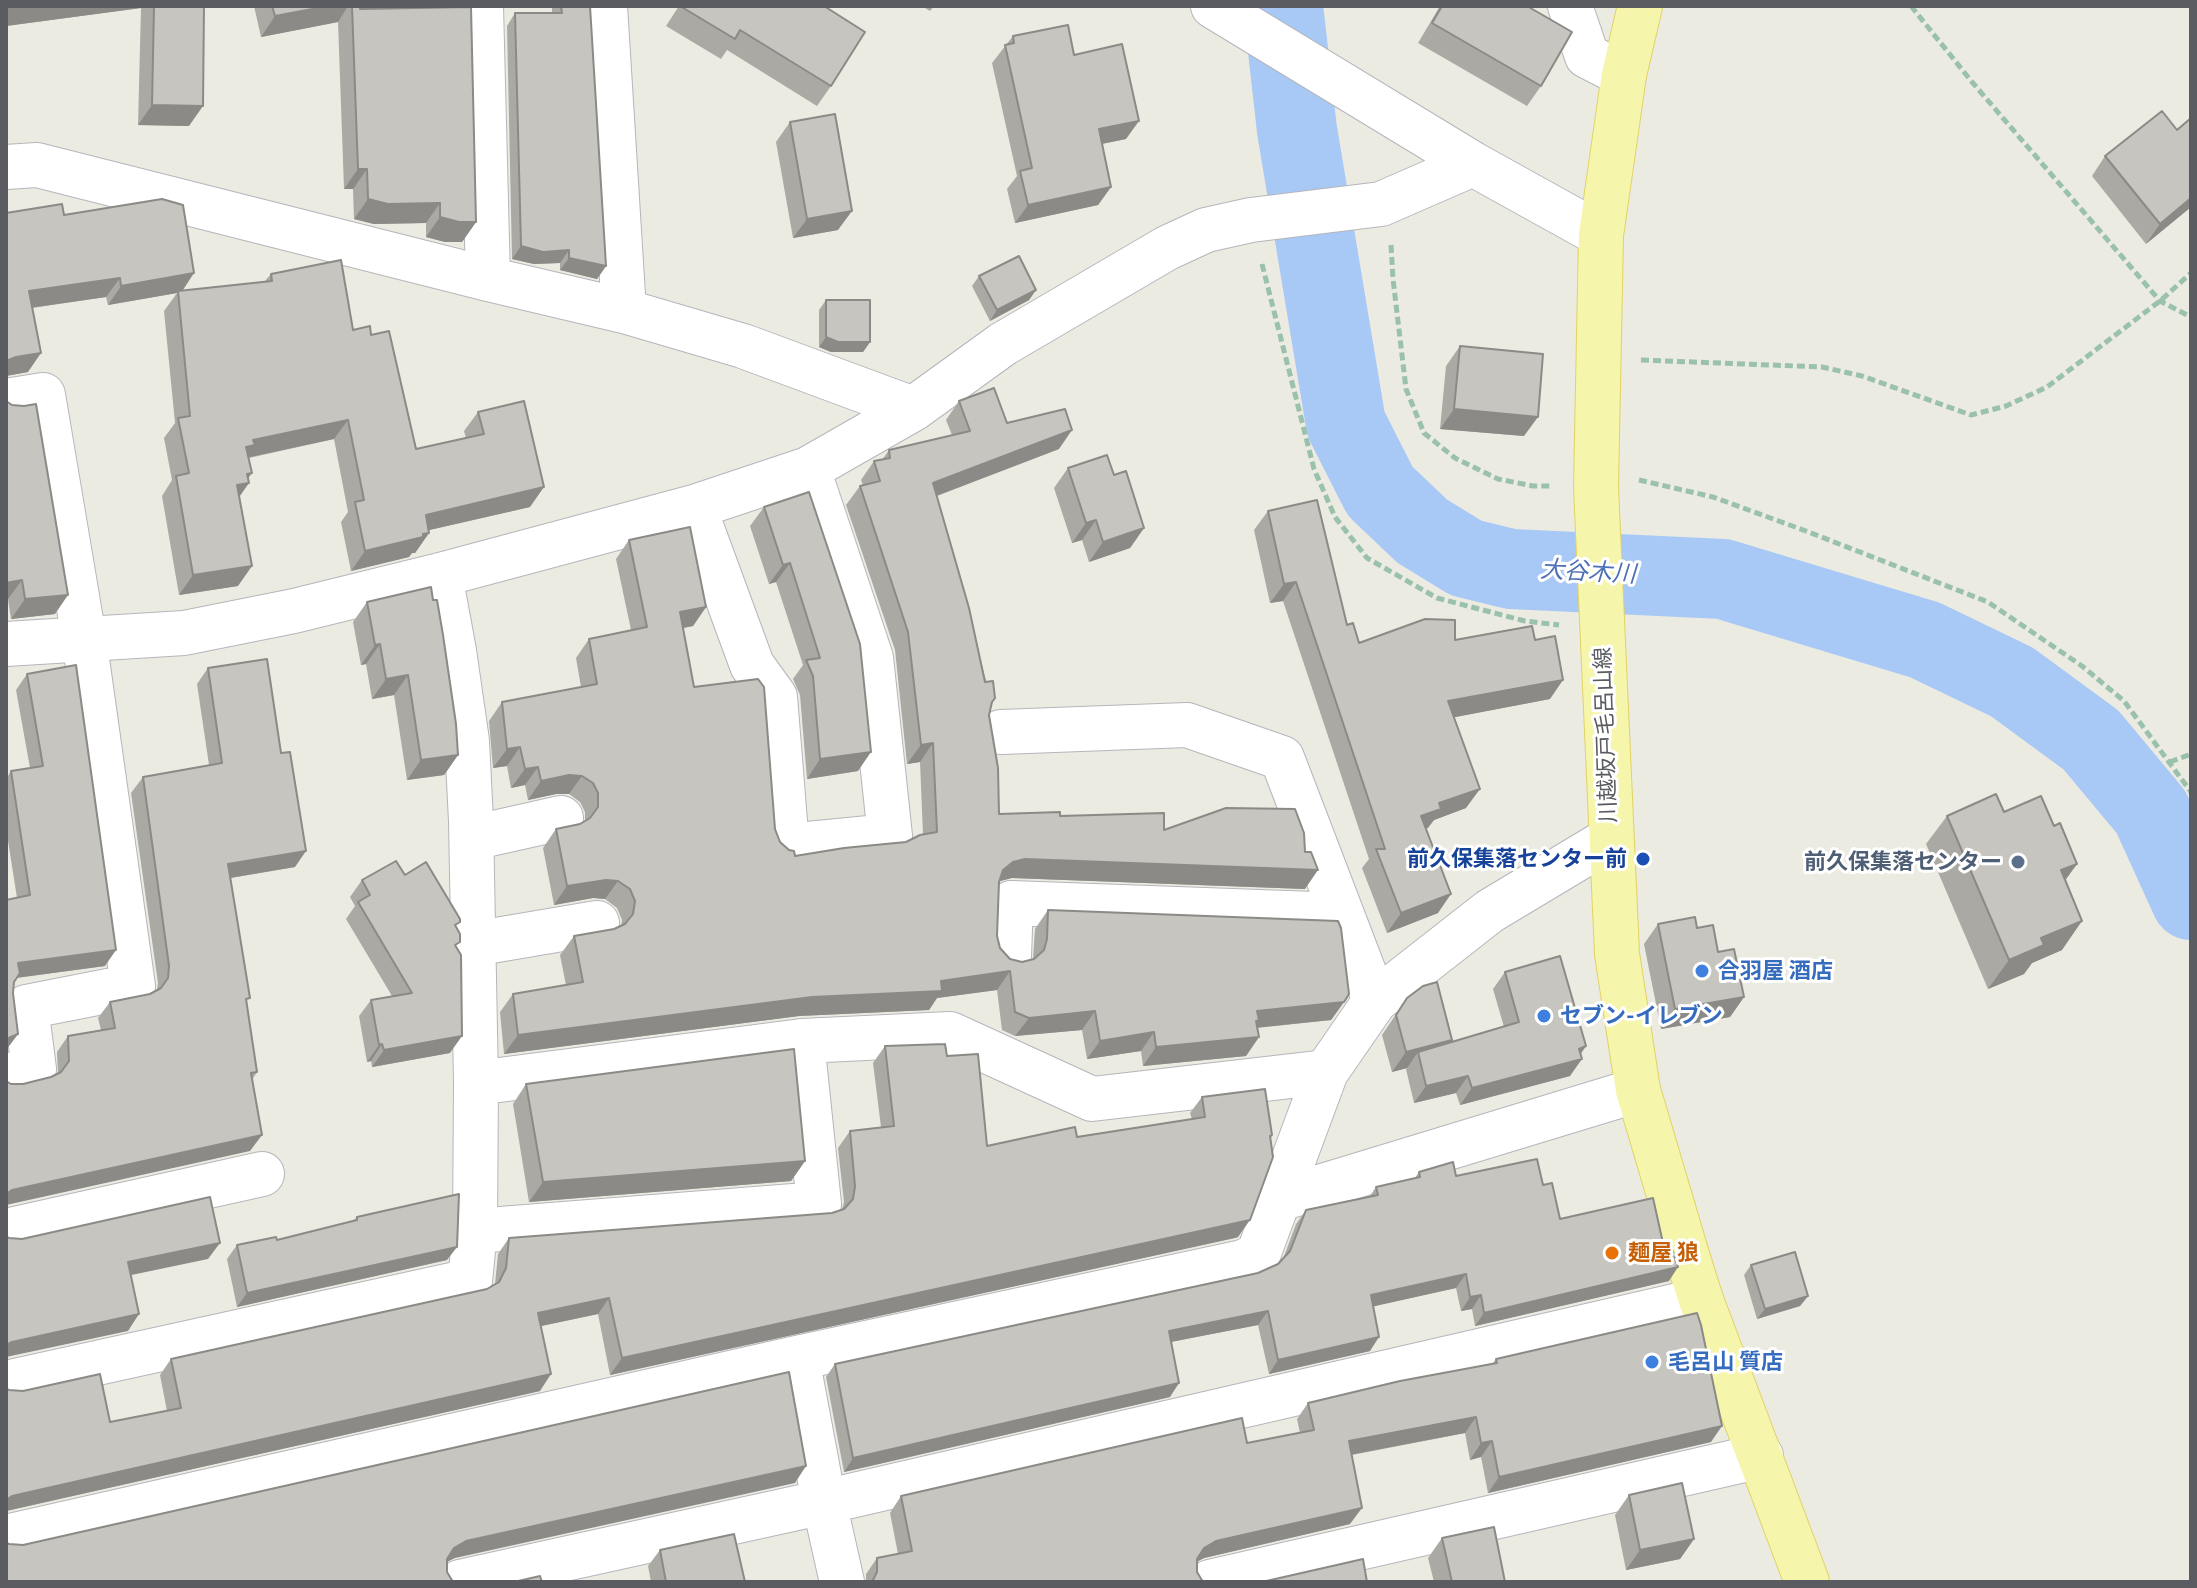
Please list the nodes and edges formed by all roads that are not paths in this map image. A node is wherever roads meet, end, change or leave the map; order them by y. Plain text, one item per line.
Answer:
1 (481, 6) edge
2 (605, 6) edge
3 (1570, 6) edge
4 (1640, 6) edge
5 (1218, 9) edge
6 (1624, 75) junction
7 (1473, 164) junction
8 (6, 167) edge
9 (1601, 235) junction
10 (488, 279) junction
11 (624, 311) junction
12 (6, 401) edge
13 (913, 409) junction
14 (808, 469) junction
15 (694, 507) junction
16 (440, 575) junction
17 (84, 638) junction
18 (6, 644) edge
19 (1001, 732) dead end
20 (561, 818) dead end
21 (472, 838) junction
22 (1610, 839) junction
23 (1342, 915) junction
24 (597, 923) dead end
25 (473, 944) junction
26 (1009, 956) edge
27 (1375, 1001) junction
28 (802, 1041) junction
29 (1326, 1072) junction
30 (6, 1076) edge
31 (476, 1083) junction
32 (1638, 1090) junction
33 (262, 1174) dead end
34 (1280, 1199) junction
35 (6, 1231) edge
36 (475, 1231) junction
37 (1701, 1300) junction
38 (797, 1358) junction
39 (6, 1383) edge
40 (1761, 1456) junction
41 (824, 1502) junction
42 (6, 1537) edge
43 (460, 1582) edge
44 (842, 1582) edge
45 (1210, 1582) edge
46 (1807, 1582) edge

1 - 10 street
2 - 11 street
3 - 6 street
4 - 6 main road, 川越坂戸毛呂山線
5 - 7 street
6 - 9 main road, 川越坂戸毛呂山線
7 - 9 street
7 - 13 street
8 - 10 street
9 - 22 main road, 川越坂戸毛呂山線
10 - 11 street
11 - 13 street
12 - 17 street
13 - 14 street
14 - 15 street
14 - 15 street
15 - 16 street
16 - 17 street
16 - 21 street
17 - 18 street
17 - 30 street
19 - 23 street
20 - 21 street
21 - 25 street
22 - 27 street
22 - 32 main road, 川越坂戸毛呂山線
23 - 26 street
23 - 27 street
24 - 25 street
25 - 31 street
27 - 29 street
28 - 29 street
28 - 31 street
28 - 36 street
29 - 34 street
31 - 36 street
32 - 34 street
32 - 37 main road, 川越坂戸毛呂山線
33 - 35 street
34 - 38 street
36 - 39 street
37 - 40 main road, 川越坂戸毛呂山線
37 - 41 street
38 - 41 street
38 - 42 street
40 - 45 street
40 - 46 main road, 川越坂戸毛呂山線
41 - 43 street
41 - 44 street

